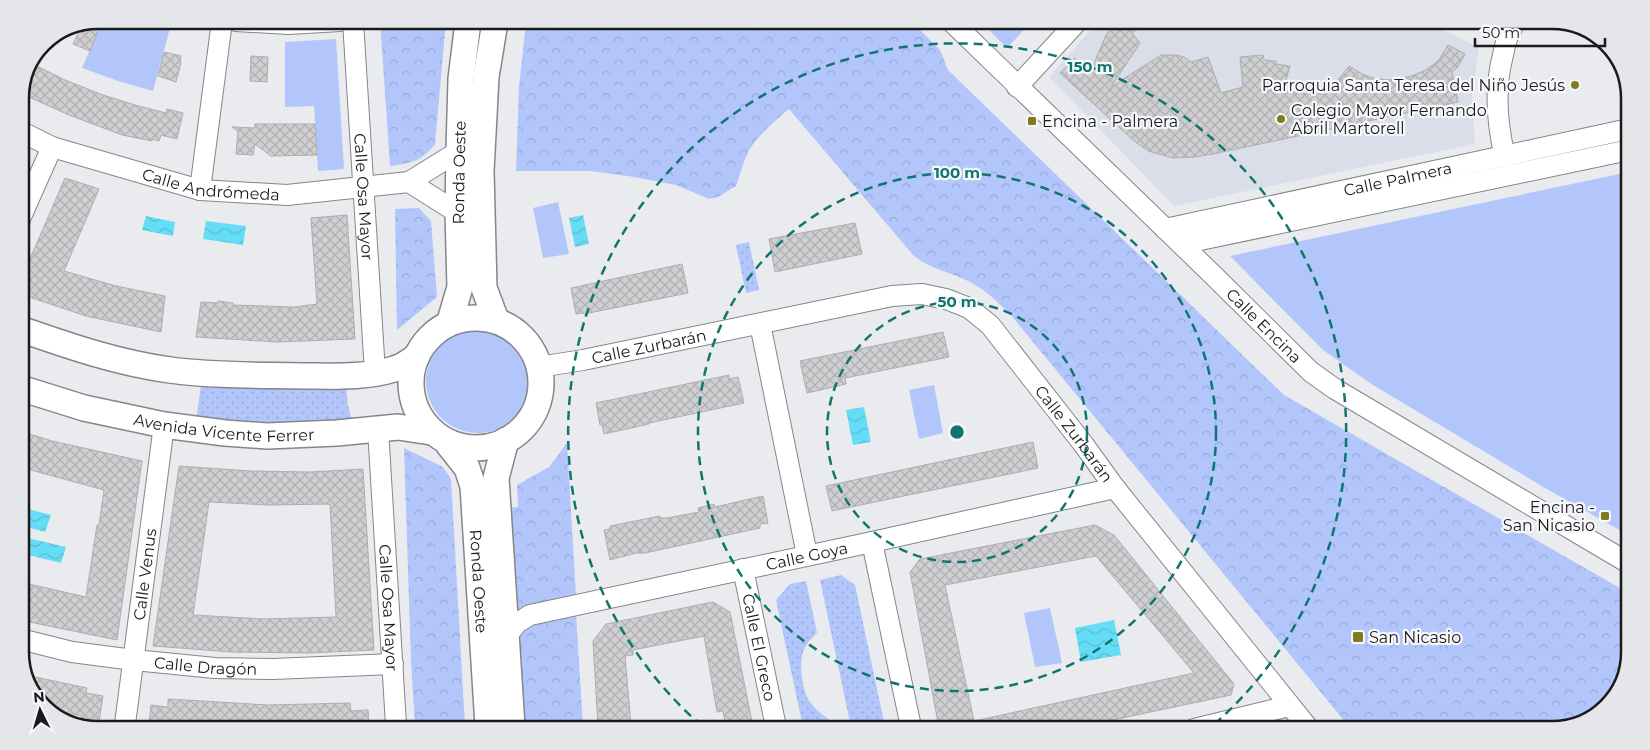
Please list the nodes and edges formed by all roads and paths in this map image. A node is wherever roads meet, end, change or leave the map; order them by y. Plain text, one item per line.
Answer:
1 (221, 29) edge
2 (353, 29) edge
3 (467, 29) edge
4 (494, 29) edge
5 (958, 29) edge
6 (1070, 29) edge
7 (1504, 29) edge
8 (1017, 86) junction
9 (1621, 132) edge
10 (29, 136) edge
11 (52, 147) junction
12 (459, 151) junction
13 (1621, 152) edge
14 (1505, 157) junction
15 (409, 182) junction
16 (363, 188) junction
17 (200, 190) junction
18 (29, 199) edge
19 (458, 213) junction
20 (1165, 229) junction
21 (1181, 244) junction
22 (496, 320) junction
23 (450, 322) junction
24 (760, 324) junction
25 (29, 332) edge
26 (417, 356) junction
27 (539, 367) junction
28 (375, 373) junction
29 (29, 391) edge
30 (164, 425) junction
31 (378, 429) junction
32 (440, 438) junction
33 (506, 440) junction
34 (1115, 488) junction
35 (872, 542) junction
36 (807, 555) junction
37 (1621, 559) edge
38 (742, 569) junction
39 (506, 637) junction
40 (29, 641) edge
41 (134, 660) junction
42 (393, 664) junction
43 (1289, 706) junction
44 (125, 721) edge
45 (396, 721) edge
46 (488, 721) edge
47 (512, 721) edge
48 (775, 721) edge
49 (910, 721) edge
50 (1224, 721) edge
51 (1301, 721) edge

1 - 17 street
2 - 16 street, Calle Osa Mayor
3 - 12 main road, Ronda Oeste
4 - 22 main road, Ronda Oeste
5 - 8 street, Calle Encina
6 - 8 street
7 - 14 street
8 - 20 street, Calle Encina
9 - 14 street, Calle Palmera
10 - 11 street, Calle Andrómeda
11 - 17 street, Calle Andrómeda
11 - 18 street
12 - 15 street, Calle Andrómeda
12 - 19 main road, Ronda Oeste
13 - 21 street, Calle Palmera
14 - 20 street, Calle Palmera
15 - 16 street, Calle Andrómeda
15 - 19 street
16 - 17 street, Calle Andrómeda
16 - 28 street, Calle Osa Mayor
19 - 23 main road, Ronda Oeste
20 - 21 street, Calle Encina
21 - 37 street, Calle Encina
22 - 23 main road
22 - 27 main road
23 - 26 main road
24 - 27 street, Calle Zurbarán
24 - 34 street, Calle Zurbarán
24 - 36 street
25 - 28 main road
26 - 28 main road
26 - 32 main road
27 - 33 main road
29 - 30 main road, Avenida Vicente Ferrer
30 - 31 main road, Avenida Vicente Ferrer
30 - 41 street, Calle Venus
31 - 32 main road, Avenida Vicente Ferrer
31 - 42 street, Calle Osa Mayor
32 - 33 main road
32 - 46 main road, Ronda Oeste
33 - 39 main road, Ronda Oeste
34 - 35 street, Calle Goya
34 - 43 street, Calle Zurbarán
35 - 36 street, Calle Goya
35 - 49 street
36 - 38 street, Calle Goya
38 - 39 street, Calle Goya
38 - 48 street, Calle El Greco
39 - 47 main road, Ronda Oeste
40 - 41 street, Calle Dragón
41 - 42 street, Calle Dragón
41 - 44 street, Calle Venus
42 - 45 street, Calle Osa Mayor
43 - 50 street
43 - 51 street, Calle Zurbarán

